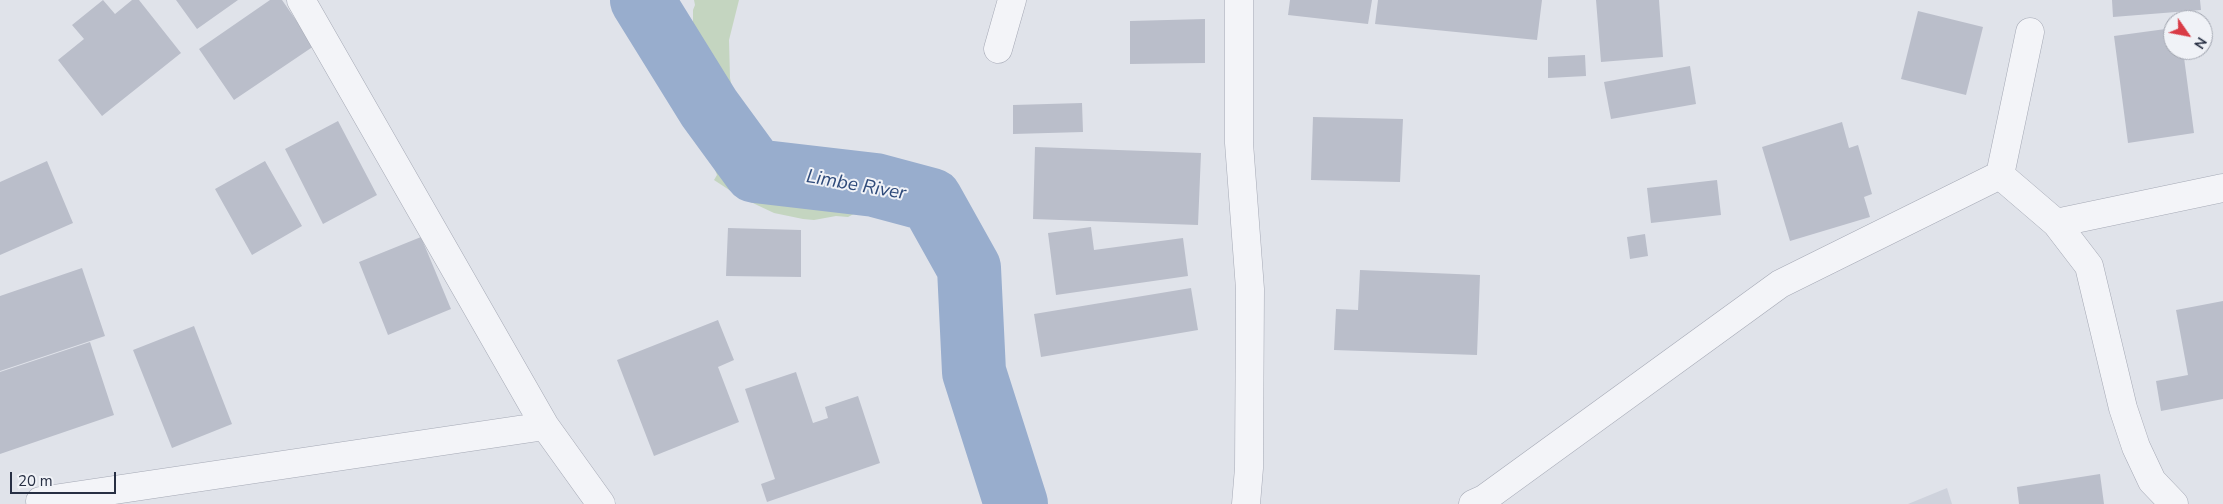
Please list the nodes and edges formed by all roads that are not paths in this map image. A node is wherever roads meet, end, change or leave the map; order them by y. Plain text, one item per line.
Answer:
1 (301, 0) edge
2 (1012, 0) edge
3 (1240, 0) edge
4 (2030, 32) dead end
5 (998, 49) dead end
6 (2000, 176) junction
7 (2223, 188) edge
8 (2056, 223) junction
9 (545, 426) junction
10 (37, 503) edge
11 (601, 504) edge
12 (1246, 504) edge
13 (1473, 504) edge
14 (2174, 504) edge

1 - 9 street
2 - 5 street
3 - 12 street
4 - 6 street
6 - 8 street
6 - 13 street
7 - 8 street
8 - 14 street
9 - 10 street
9 - 11 street

